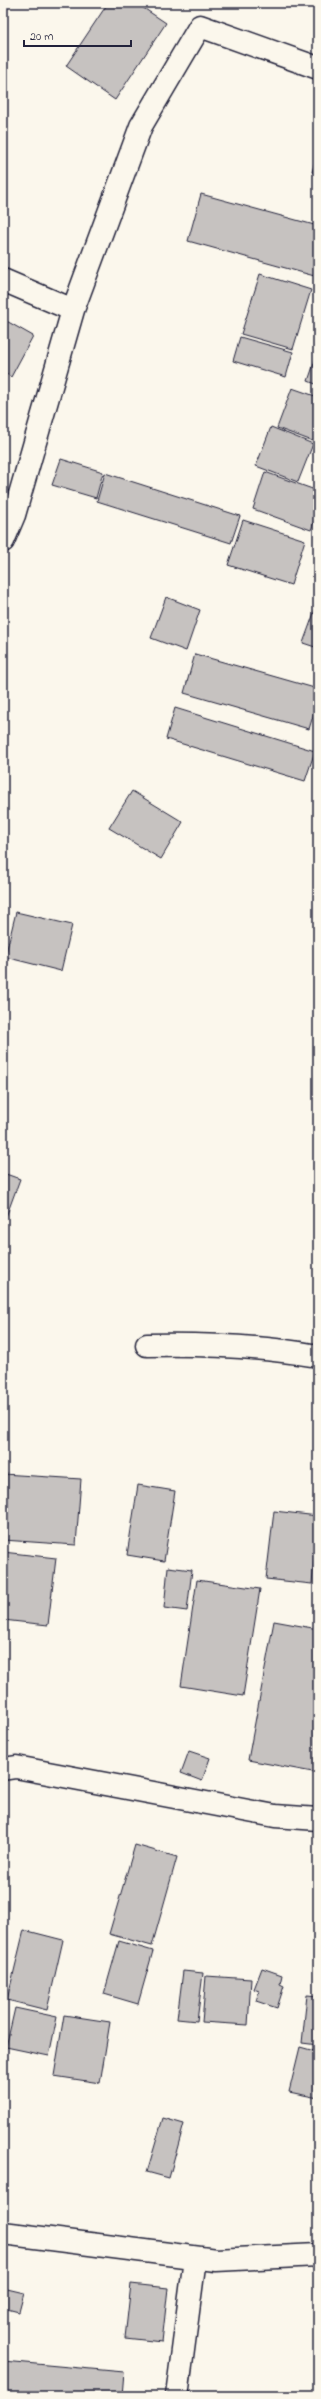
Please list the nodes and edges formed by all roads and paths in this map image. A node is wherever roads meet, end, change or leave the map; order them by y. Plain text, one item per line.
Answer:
1 (318, 68) edge
2 (3, 280) edge
3 (73, 310) junction
4 (3, 541) edge
5 (147, 1345) dead end
6 (318, 1356) edge
7 (3, 1769) edge
8 (318, 1819) edge
9 (3, 2232) edge
10 (318, 2255) edge
11 (195, 2258) junction
12 (176, 2396) edge

1 - 3 street
2 - 3 street
3 - 4 street
5 - 6 street
7 - 8 street
9 - 11 street
10 - 11 street
11 - 12 street

